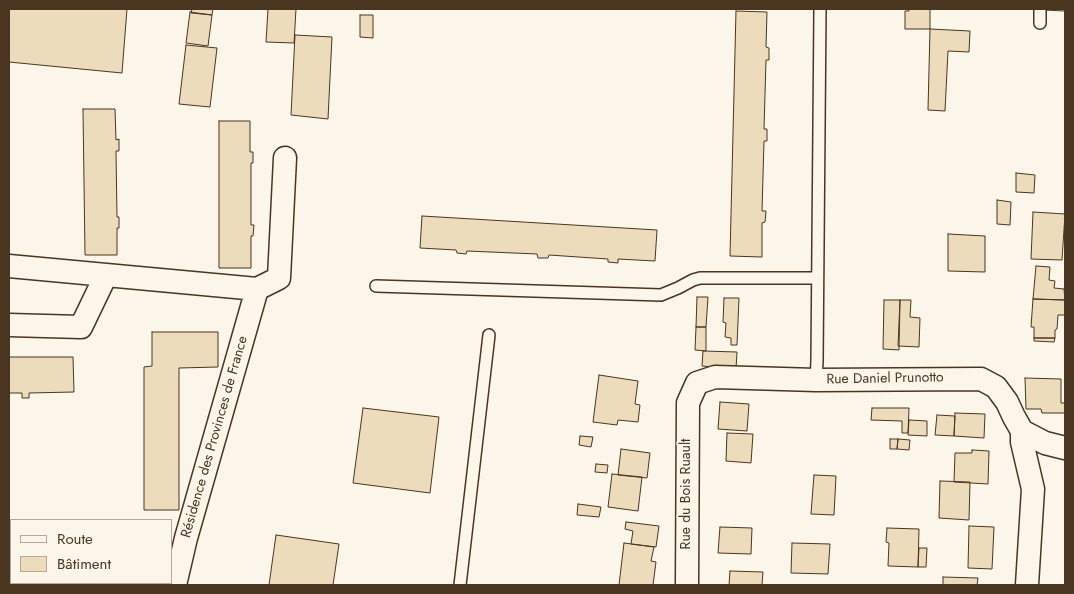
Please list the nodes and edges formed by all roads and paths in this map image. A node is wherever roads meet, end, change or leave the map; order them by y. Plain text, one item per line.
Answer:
1 (820, 9) edge
2 (1040, 9) edge
3 (1040, 23) dead end
4 (285, 158) dead end
5 (9, 266) edge
6 (106, 275) junction
7 (817, 278) junction
8 (376, 286) dead end
9 (257, 289) junction
10 (9, 325) edge
11 (489, 335) dead end
12 (816, 380) junction
13 (688, 404) joint
14 (1022, 431) junction
15 (1065, 448) edge
16 (175, 585) edge
17 (460, 585) edge
18 (687, 585) edge
19 (1027, 585) edge

1 - 7 lane
2 - 3 lane
4 - 9 street
5 - 6 street
6 - 9 street
6 - 10 street
7 - 8 lane
7 - 12 lane
9 - 16 street, Résidence des Provinces de France
11 - 17 lane
12 - 13 street, Rue Daniel Prunotto
12 - 14 street, Rue Daniel Prunotto
13 - 18 street, Rue du Bois Ruault
14 - 15 street
14 - 19 street

